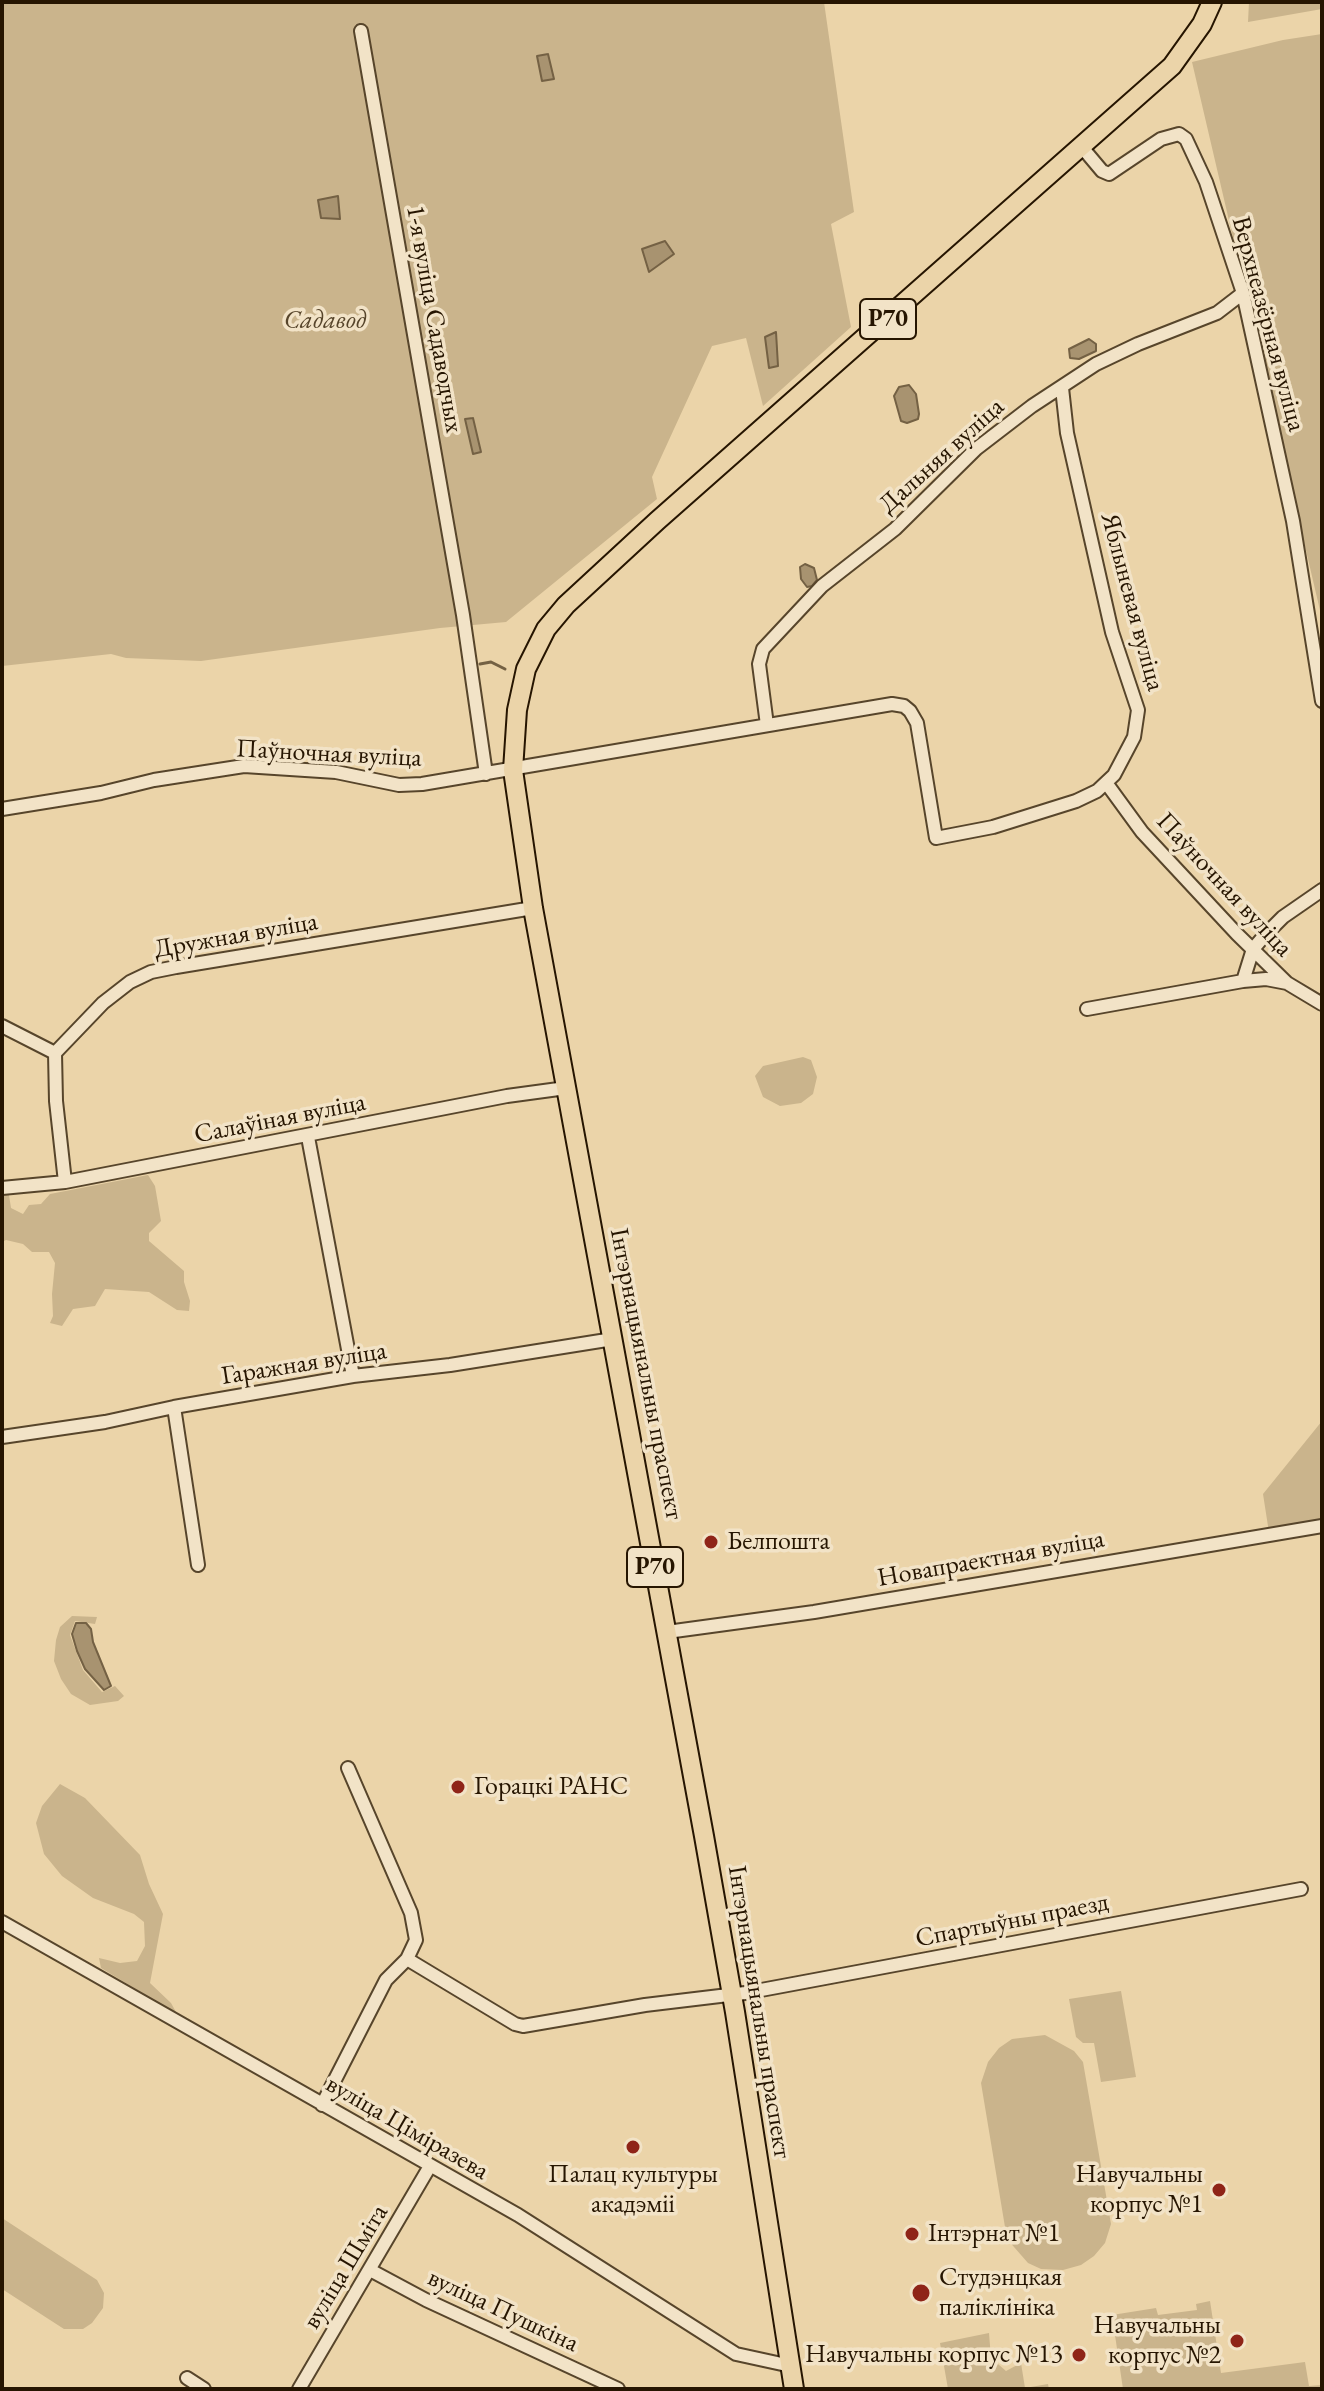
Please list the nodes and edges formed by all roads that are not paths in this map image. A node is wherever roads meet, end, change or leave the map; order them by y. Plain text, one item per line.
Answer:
1 (1212, 2) edge
2 (361, 31) dead end
3 (1081, 146) junction
4 (1243, 293) junction
5 (1062, 388) junction
6 (1322, 701) edge
7 (767, 725) junction
8 (513, 770) junction
9 (486, 774) junction
10 (1107, 784) junction
11 (2, 809) edge
12 (1322, 890) edge
13 (533, 908) junction
14 (1253, 949) junction
15 (1243, 981) junction
16 (1287, 983) junction
17 (1322, 1004) edge
18 (1087, 1009) dead end
19 (2, 1026) edge
20 (55, 1053) junction
21 (566, 1088) junction
22 (308, 1137) junction
23 (65, 1182) junction
24 (2, 1188) edge
25 (613, 1339) junction
26 (353, 1376) junction
27 (174, 1407) junction
28 (2, 1437) edge
29 (1322, 1526) edge
30 (198, 1565) dead end
31 (667, 1632) junction
32 (348, 1768) dead end
33 (1301, 1889) dead end
34 (2, 1922) edge
35 (407, 1959) junction
36 (731, 1995) junction
37 (322, 2105) junction
38 (430, 2166) junction
39 (370, 2270) junction
40 (187, 2378) dead end
41 (792, 2381) edge
42 (204, 2389) edge
43 (299, 2389) edge
44 (618, 2389) edge

1 - 3 main road, Р70
2 - 9 street, 1-я вуліца Садаводчых
3 - 4 street, Верхнеазёрная вуліца
3 - 8 main road, Р70
4 - 5 street, Дальняя вуліца
4 - 6 street, Верхнеазёрная вуліца
5 - 7 street, Дальняя вуліца
5 - 10 street, Яблыневая вуліца
7 - 8 street
7 - 10 street
8 - 9 street, Паўночная вуліца
8 - 13 main road, Інтэрнацыянальны праспект / Р70
9 - 11 street, Паўночная вуліца
10 - 14 street, Паўночная вуліца
12 - 14 street
13 - 20 street, Дружная вуліца
13 - 21 main road, Інтэрнацыянальны праспект / Р70
14 - 15 street
14 - 16 street, Паўночная вуліца
15 - 16 street
15 - 18 street
16 - 17 street, Паўночная вуліца
19 - 20 street
20 - 23 street
21 - 22 street, Салаўіная вуліца
21 - 25 main road, Інтэрнацыянальны праспект / Р70
22 - 23 street, Салаўіная вуліца
22 - 26 street
23 - 24 street, Салаўіная вуліца
25 - 26 street, Гаражная вуліца
25 - 31 main road, Інтэрнацыянальны праспект / Р70
26 - 27 street, Гаражная вуліца
27 - 28 street, Гаражная вуліца
27 - 30 street
29 - 31 street, Новапраектная вуліца
31 - 36 main road, Інтэрнацыянальны праспект / Р70
32 - 35 street
33 - 36 street, Спартыўны праезд
34 - 37 street, вуліца Ціміразева
35 - 36 street, Спартыўны праезд
35 - 37 street
36 - 41 main road, Інтэрнацыянальны праспект / Р70
37 - 38 street, вуліца Ціміразева
38 - 39 street, вуліца Шміта
38 - 41 street, вуліца Ціміразева
39 - 43 street, вуліца Шміта
39 - 44 street, вуліца Пушкіна
40 - 42 street

